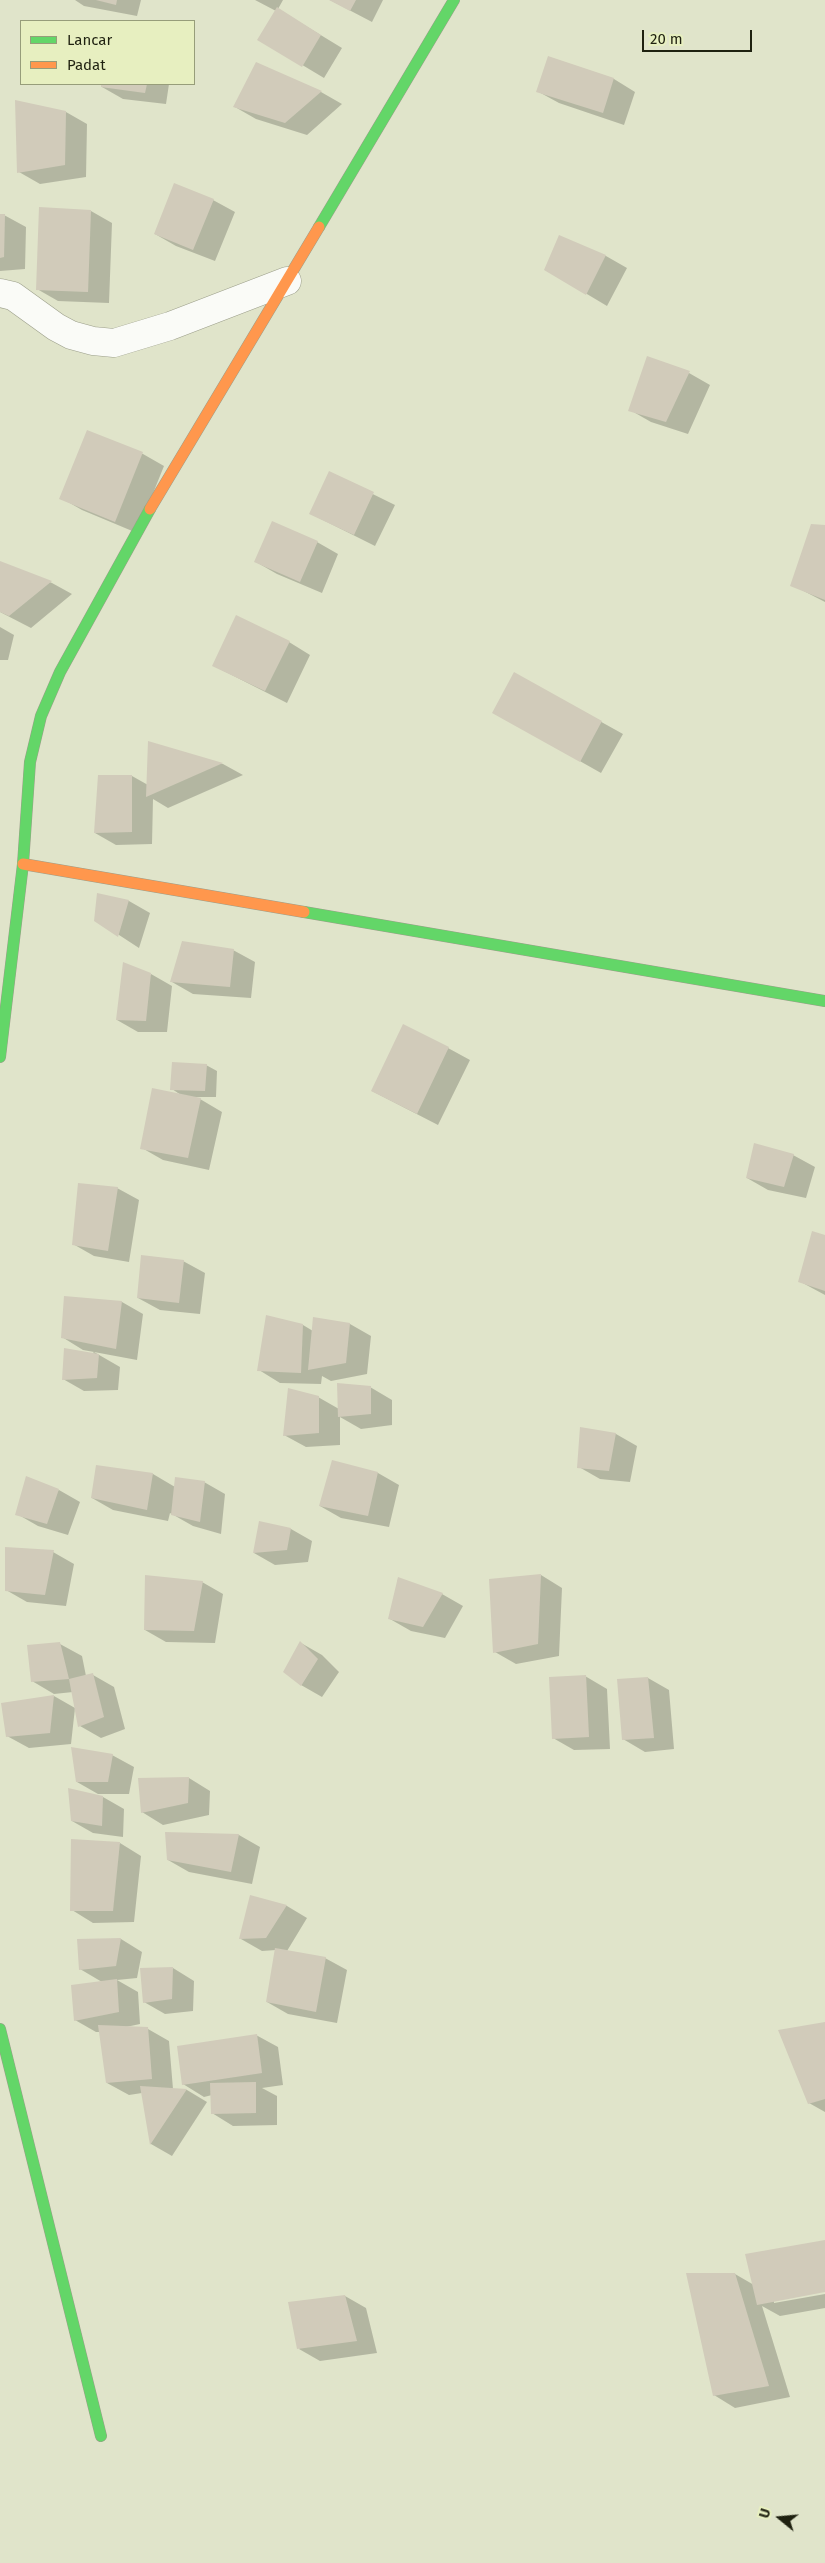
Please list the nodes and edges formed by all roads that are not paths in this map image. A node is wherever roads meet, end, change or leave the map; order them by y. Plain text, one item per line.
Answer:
1 (454, 0) edge
2 (287, 281) junction
3 (0, 293) edge
4 (23, 864) junction
5 (825, 1001) edge
6 (0, 1057) edge
7 (0, 2029) edge
8 (101, 2436) dead end

1 - 2 street
2 - 3 street
2 - 4 street
4 - 5 street
4 - 6 street
7 - 8 street

